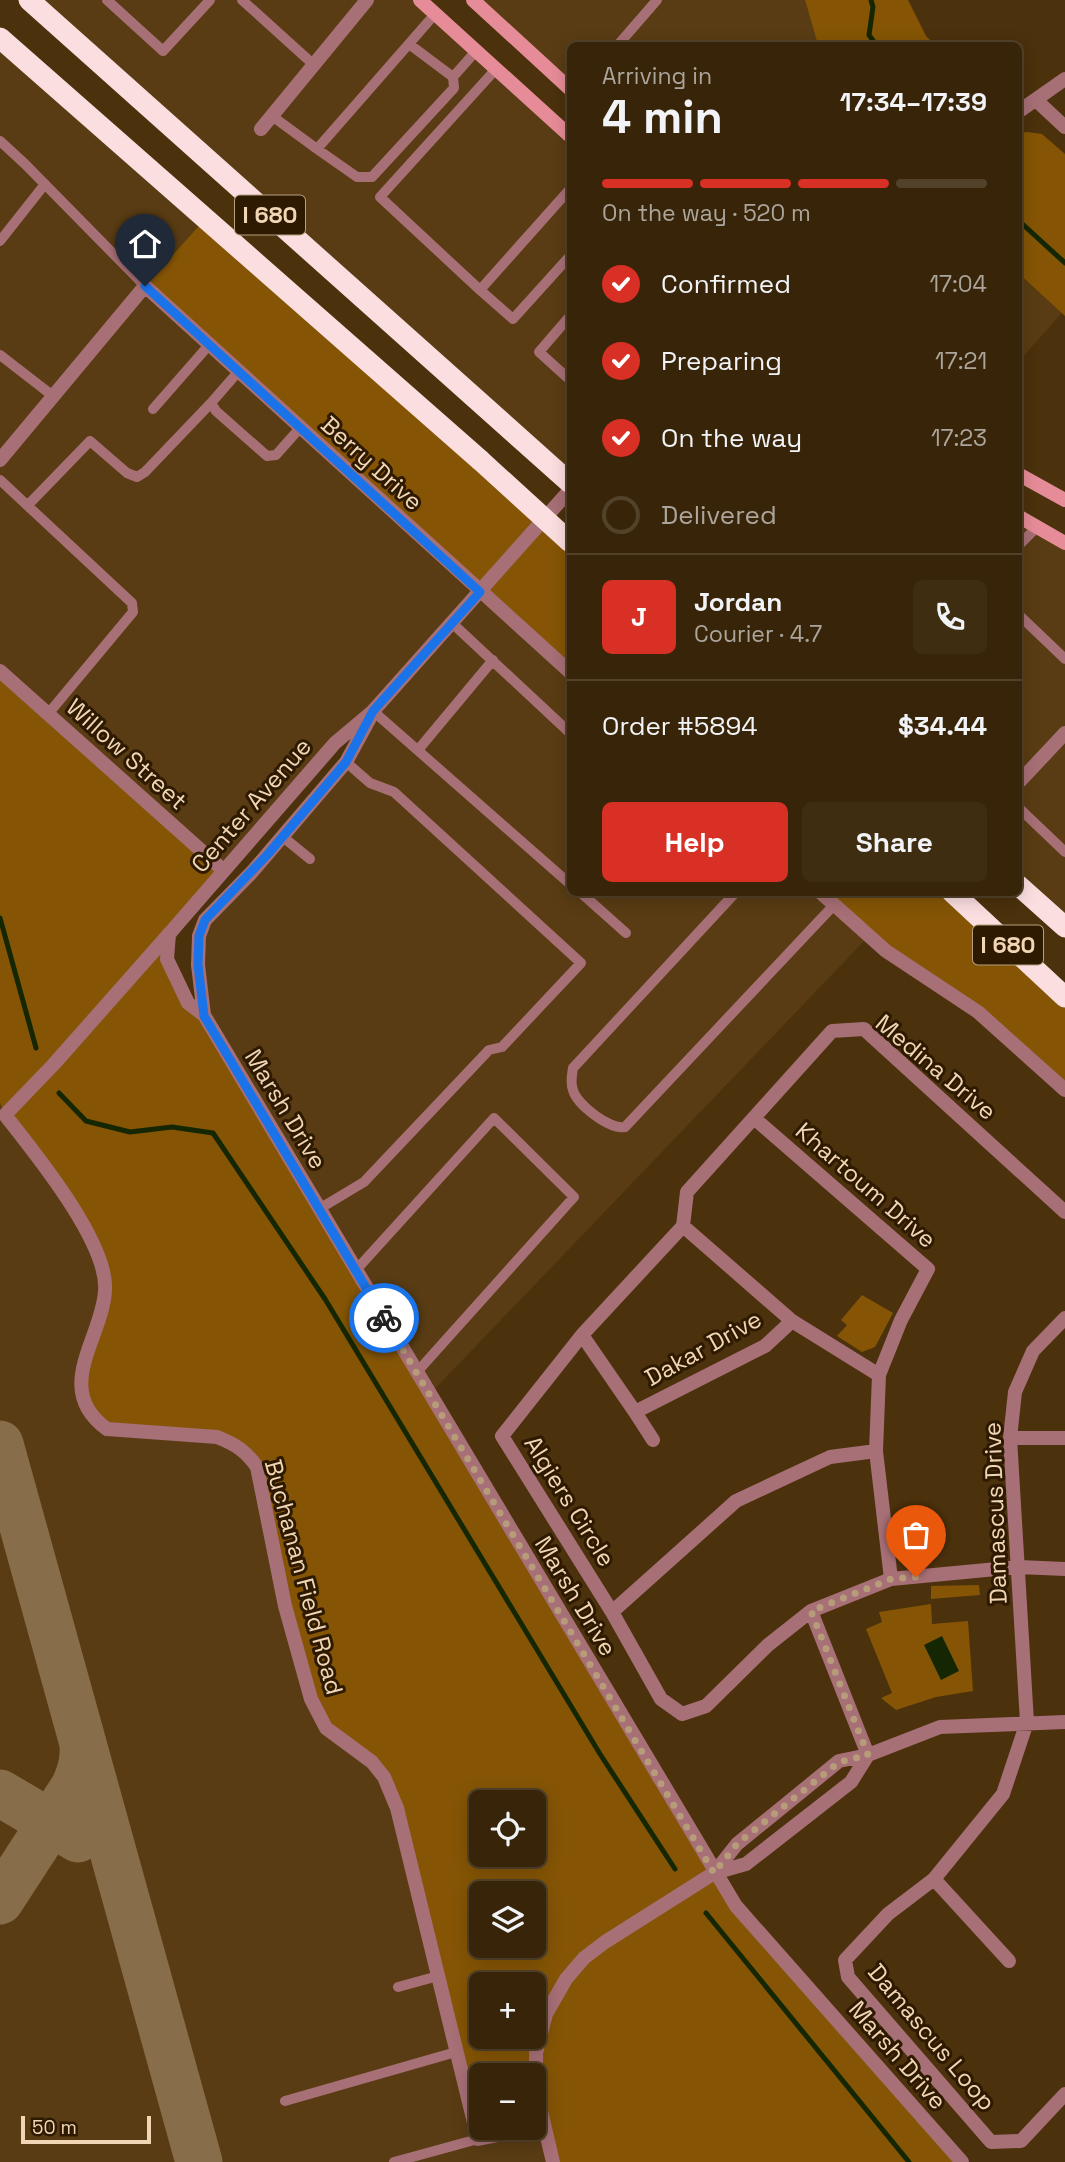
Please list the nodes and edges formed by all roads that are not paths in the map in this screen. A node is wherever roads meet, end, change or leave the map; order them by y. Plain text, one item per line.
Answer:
1 (29, 0) edge
2 (107, 0) edge
3 (210, 0) edge
4 (242, 0) edge
5 (367, 0) edge
6 (420, 0) edge
7 (473, 0) edge
8 (657, 0) edge
9 (435, 14) junction
10 (0, 38) edge
11 (620, 42) edge
12 (409, 44) junction
13 (476, 51) junction
14 (314, 65) junction
15 (496, 69) junction
16 (453, 77) junction
17 (1065, 79) edge
18 (567, 86) edge
19 (1037, 101) junction
20 (1022, 110) edge
21 (272, 116) junction
22 (1065, 127) edge
23 (261, 129) dead end
24 (567, 133) edge
25 (0, 141) edge
26 (317, 149) junction
27 (45, 184) junction
28 (567, 191) edge
29 (0, 241) edge
30 (567, 259) edge
31 (145, 286) junction
32 (480, 290) junction
33 (567, 319) edge
34 (209, 345) junction
35 (0, 355) edge
36 (238, 372) junction
37 (567, 374) edge
38 (53, 397) junction
39 (211, 403) junction
40 (153, 409) dead end
41 (300, 428) junction
42 (0, 460) edge
43 (1022, 476) edge
44 (0, 480) edge
45 (567, 480) edge
46 (567, 493) edge
47 (1065, 500) edge
48 (28, 505) junction
49 (1022, 518) edge
50 (1037, 527) junction
51 (567, 539) edge
52 (1022, 542) edge
53 (1065, 543) edge
54 (480, 592) junction
55 (1022, 618) edge
56 (452, 623) junction
57 (1065, 659) edge
58 (493, 660) junction
59 (567, 669) edge
60 (0, 671) edge
61 (373, 711) junction
62 (48, 714) junction
63 (567, 730) edge
64 (1065, 733) edge
65 (418, 750) junction
66 (346, 762) junction
67 (1022, 781) edge
68 (1022, 811) edge
69 (283, 837) junction
70 (1065, 852) edge
71 (310, 859) dead end
72 (223, 870) junction
73 (567, 881) edge
74 (1022, 889) edge
75 (584, 896) edge
76 (732, 896) edge
77 (824, 896) edge
78 (955, 896) edge
79 (834, 905) junction
80 (1065, 927) edge
81 (626, 933) dead end
82 (169, 934) junction
83 (199, 936) joint
84 (1065, 997) edge
85 (204, 1016) junction
86 (1065, 1090) edge
87 (3, 1112) edge
88 (754, 1118) junction
89 (320, 1209) junction
90 (1065, 1212) edge
91 (683, 1226) junction
92 (356, 1270) junction
93 (1065, 1318) edge
94 (792, 1321) junction
95 (582, 1335) junction
96 (417, 1373) junction
97 (879, 1375) junction
98 (635, 1412) junction
99 (1010, 1438) junction
100 (1065, 1438) edge
101 (653, 1440) dead end
102 (876, 1451) junction
103 (1019, 1567) junction
104 (1065, 1569) edge
105 (891, 1579) junction
106 (811, 1611) junction
107 (612, 1612) junction
108 (1027, 1722) junction
109 (1065, 1722) edge
110 (868, 1755) junction
111 (714, 1873) junction
112 (934, 1880) junction
113 (1009, 1961) dead end
114 (438, 1976) junction
115 (398, 1987) dead end
116 (456, 2052) junction
117 (536, 2063) edge
118 (1065, 2094) edge
119 (285, 2101) dead end
120 (469, 2103) edge
121 (546, 2134) edge
122 (474, 2140) edge
123 (394, 2162) edge
124 (553, 2162) edge
125 (962, 2162) edge

1 - 45 highway, I 680
2 - 3 lane
4 - 14 lane
5 - 14 street
6 - 9 main road
7 - 18 main road
8 - 11 lane
9 - 12 lane
9 - 13 main road
10 - 51 highway, I 680, bridge
12 - 16 lane
12 - 26 lane
13 - 15 main road
13 - 16 lane
14 - 21 street
15 - 24 main road
15 - 32 lane
16 - 26 lane
17 - 19 street
19 - 20 street
19 - 22 street
21 - 23 street
21 - 26 lane
25 - 27 lane
27 - 29 lane
27 - 31 lane
28 - 32 lane
30 - 32 lane
31 - 34 street, Berry Drive
31 - 38 street
33 - 37 lane
34 - 36 street, Berry Drive
34 - 40 lane
35 - 38 lane
36 - 39 lane
36 - 41 street, Berry Drive
38 - 42 street
39 - 41 lane
39 - 48 lane
41 - 54 street, Berry Drive
43 - 47 main road
44 - 48 lane
46 - 54 street, Center Avenue
48 - 62 lane
49 - 50 main road
50 - 52 lane
50 - 53 main road
54 - 56 street, Center Avenue
54 - 59 street, Berry Drive
55 - 57 lane
56 - 58 lane
56 - 61 street, Center Avenue
58 - 63 lane
58 - 65 lane
60 - 62 street, Willow Street
61 - 65 lane
61 - 66 street, Center Avenue
61 - 72 street, Center Avenue
62 - 72 street, Willow Street
64 - 67 street
65 - 73 lane
66 - 69 street, Center Avenue
66 - 89 lane
68 - 70 lane
69 - 71 lane
69 - 83 street, Center Avenue
72 - 82 street, Center Avenue
74 - 80 highway, I 680
75 - 81 lane
76 - 79 lane
77 - 79 street
78 - 84 highway, I 680
79 - 86 street
82 - 85 street, Marsh Drive
82 - 87 street, Buchanan Field Road
83 - 85 street, Marsh Drive
85 - 89 street, Marsh Drive
87 - 114 street, Buchanan Field Road
88 - 90 street, Medina Drive
88 - 91 street, Medina Drive
88 - 97 street, Khartoum Drive
89 - 92 street, Marsh Drive
91 - 94 street
91 - 95 street, Algiers Circle
92 - 96 street, Marsh Drive
92 - 96 lane
93 - 99 street, Damascus Drive
94 - 97 street
94 - 98 street, Dakar Drive
95 - 98 street, Dakar Drive
95 - 107 street, Algiers Circle
96 - 111 street, Marsh Drive
97 - 102 street, Khartoum Drive
98 - 101 street, Dakar Drive
99 - 100 street
99 - 103 street, Damascus Drive
102 - 105 street, Khartoum Drive
102 - 107 street
103 - 104 street
103 - 105 street
103 - 108 street, Damascus Drive
105 - 106 street
106 - 107 street, Algiers Circle
106 - 110 street
108 - 109 street
108 - 110 street
108 - 112 street, Damascus Loop
110 - 111 street
110 - 111 street
111 - 117 street
111 - 125 street, Marsh Drive
112 - 113 street
112 - 118 street, Damascus Loop
114 - 115 lane
114 - 116 street, Buchanan Field Road
116 - 119 lane
116 - 120 street, Buchanan Field Road
121 - 124 street
122 - 123 lane

